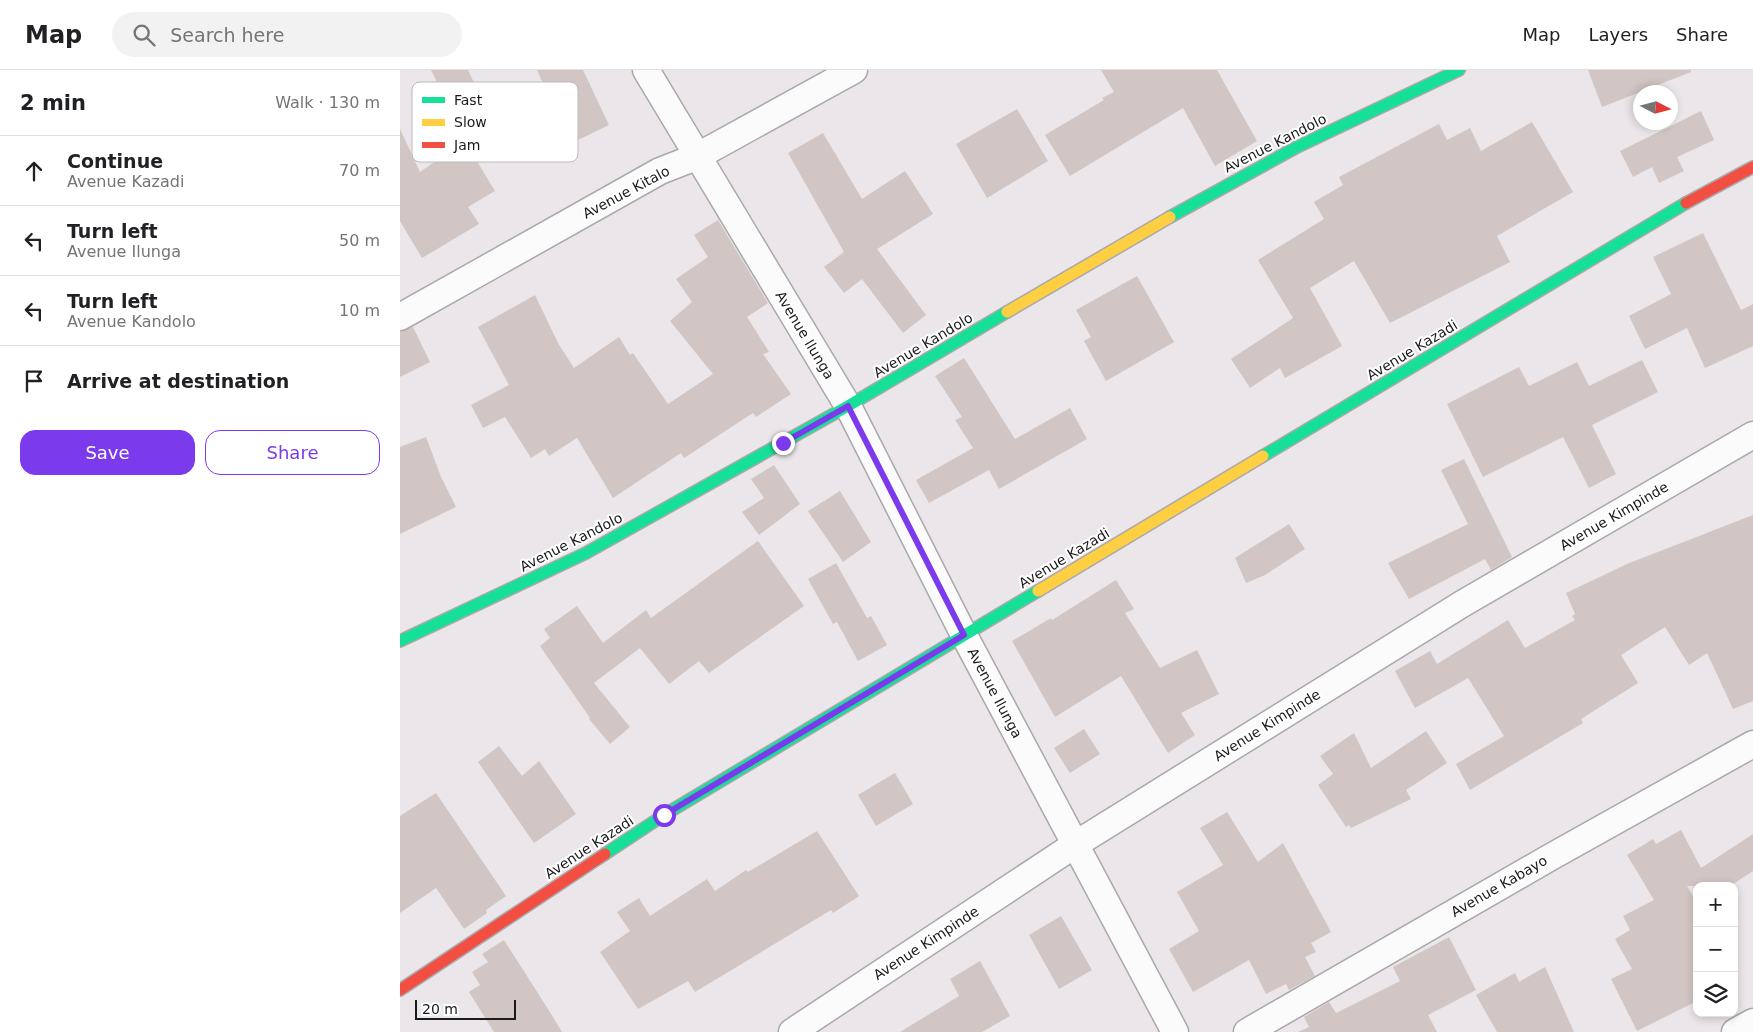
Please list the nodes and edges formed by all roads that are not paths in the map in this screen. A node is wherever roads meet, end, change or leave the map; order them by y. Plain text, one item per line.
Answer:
1 (646, 70) edge
2 (854, 70) edge
3 (1459, 70) edge
4 (696, 157) junction
5 (1753, 167) edge
6 (400, 317) edge
7 (848, 406) junction
8 (1753, 435) edge
9 (964, 635) junction
10 (400, 641) edge
11 (1753, 744) edge
12 (1076, 844) junction
13 (400, 990) edge
14 (1753, 1022) edge
15 (792, 1032) edge
16 (1175, 1032) edge
17 (1247, 1032) edge
18 (1735, 1032) edge

1 - 4 street, Avenue Ilunga
2 - 4 street, Avenue Kitalo
3 - 7 street, Avenue Kandolo
4 - 6 street, Avenue Kitalo
4 - 7 street, Avenue Ilunga
5 - 9 street, Avenue Kazadi
7 - 9 street, Avenue Ilunga
7 - 10 street, Avenue Kandolo
8 - 12 street, Avenue Kimpinde
9 - 12 street, Avenue Ilunga
9 - 13 street, Avenue Kazadi
11 - 17 street, Avenue Kabayo
12 - 15 street, Avenue Kimpinde
12 - 16 street, Avenue Ilunga
14 - 18 street

